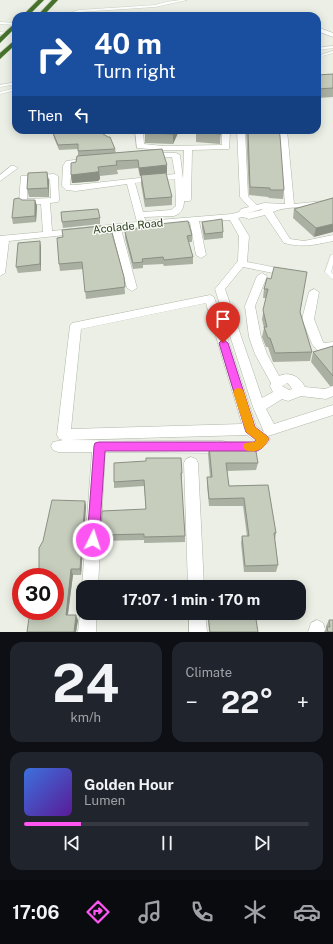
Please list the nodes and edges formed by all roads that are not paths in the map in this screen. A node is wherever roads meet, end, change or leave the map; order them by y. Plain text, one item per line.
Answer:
1 (41, 0) edge
2 (55, 0) edge
3 (186, 0) edge
4 (28, 12) edge
5 (44, 12) edge
6 (75, 12) edge
7 (0, 23) edge
8 (12, 24) edge
9 (12, 28) edge
10 (321, 30) edge
11 (0, 33) edge
12 (7, 33) junction
13 (333, 34) edge
14 (0, 41) edge
15 (12, 45) edge
16 (333, 47) edge
17 (321, 48) edge
18 (333, 52) edge
19 (322, 54) dead end
20 (0, 57) edge
21 (12, 84) edge
22 (0, 86) edge
23 (12, 89) edge
24 (0, 93) edge
25 (139, 134) edge
26 (226, 134) edge
27 (241, 134) edge
28 (283, 134) edge
29 (188, 147) junction
30 (142, 156) edge
31 (97, 160) edge
32 (14, 168) dead end
33 (179, 176) junction
34 (0, 179) edge
35 (130, 180) junction
36 (45, 201) junction
37 (333, 202) edge
38 (290, 206) junction
39 (266, 208) junction
40 (140, 215) junction
41 (238, 216) junction
42 (190, 220) junction
43 (142, 225) junction
44 (116, 227) junction
45 (48, 234) junction
46 (333, 238) edge
47 (2, 239) edge
48 (201, 255) dead end
49 (333, 256) edge
50 (240, 264) junction
51 (278, 271) edge
52 (0, 273) edge
53 (262, 276) dead end
54 (333, 277) edge
55 (132, 288) dead end
56 (314, 292) dead end
57 (333, 346) edge
58 (279, 388) junction
59 (333, 391) edge
60 (259, 407) junction
61 (333, 410) edge
62 (250, 429) junction
63 (267, 435) junction
64 (58, 446) dead end
65 (99, 446) junction
66 (234, 446) edge
67 (249, 446) edge
68 (191, 463) dead end
69 (90, 580) edge
70 (196, 580) edge
71 (88, 620) edge
72 (197, 620) edge
73 (87, 632) edge
74 (198, 632) edge

1 - 4 highway
2 - 5 highway
3 - 6 lane
7 - 8 lane
9 - 12 highway
10 - 13 street
11 - 12 lane
12 - 14 highway
15 - 20 highway
16 - 17 lane
18 - 19 lane
21 - 22 lane
23 - 24 lane
25 - 29 street
26 - 29 street
27 - 39 street
28 - 38 street
29 - 42 street
30 - 33 street
31 - 35 street
32 - 34 street
33 - 35 street
33 - 40 street
35 - 40 street
36 - 36 street
36 - 45 street
37 - 38 street
38 - 39 street
39 - 41 street, Acolade Road
39 - 41 street
39 - 46 street
40 - 43 street
41 - 42 street, Acolade Road
41 - 50 street
42 - 43 street, Acolade Road
42 - 48 street
43 - 44 street, Acolade Road
44 - 45 street, Acolade Road
44 - 55 street
45 - 47 street, Acolade Road
47 - 52 street
49 - 54 lane
50 - 51 street
50 - 60 street
53 - 58 street
56 - 57 street
58 - 59 street
58 - 60 street
60 - 63 street
61 - 63 street
62 - 62 street
62 - 63 street
63 - 67 street
64 - 65 street
65 - 66 street
65 - 69 street
68 - 70 street
71 - 73 street
72 - 74 street

